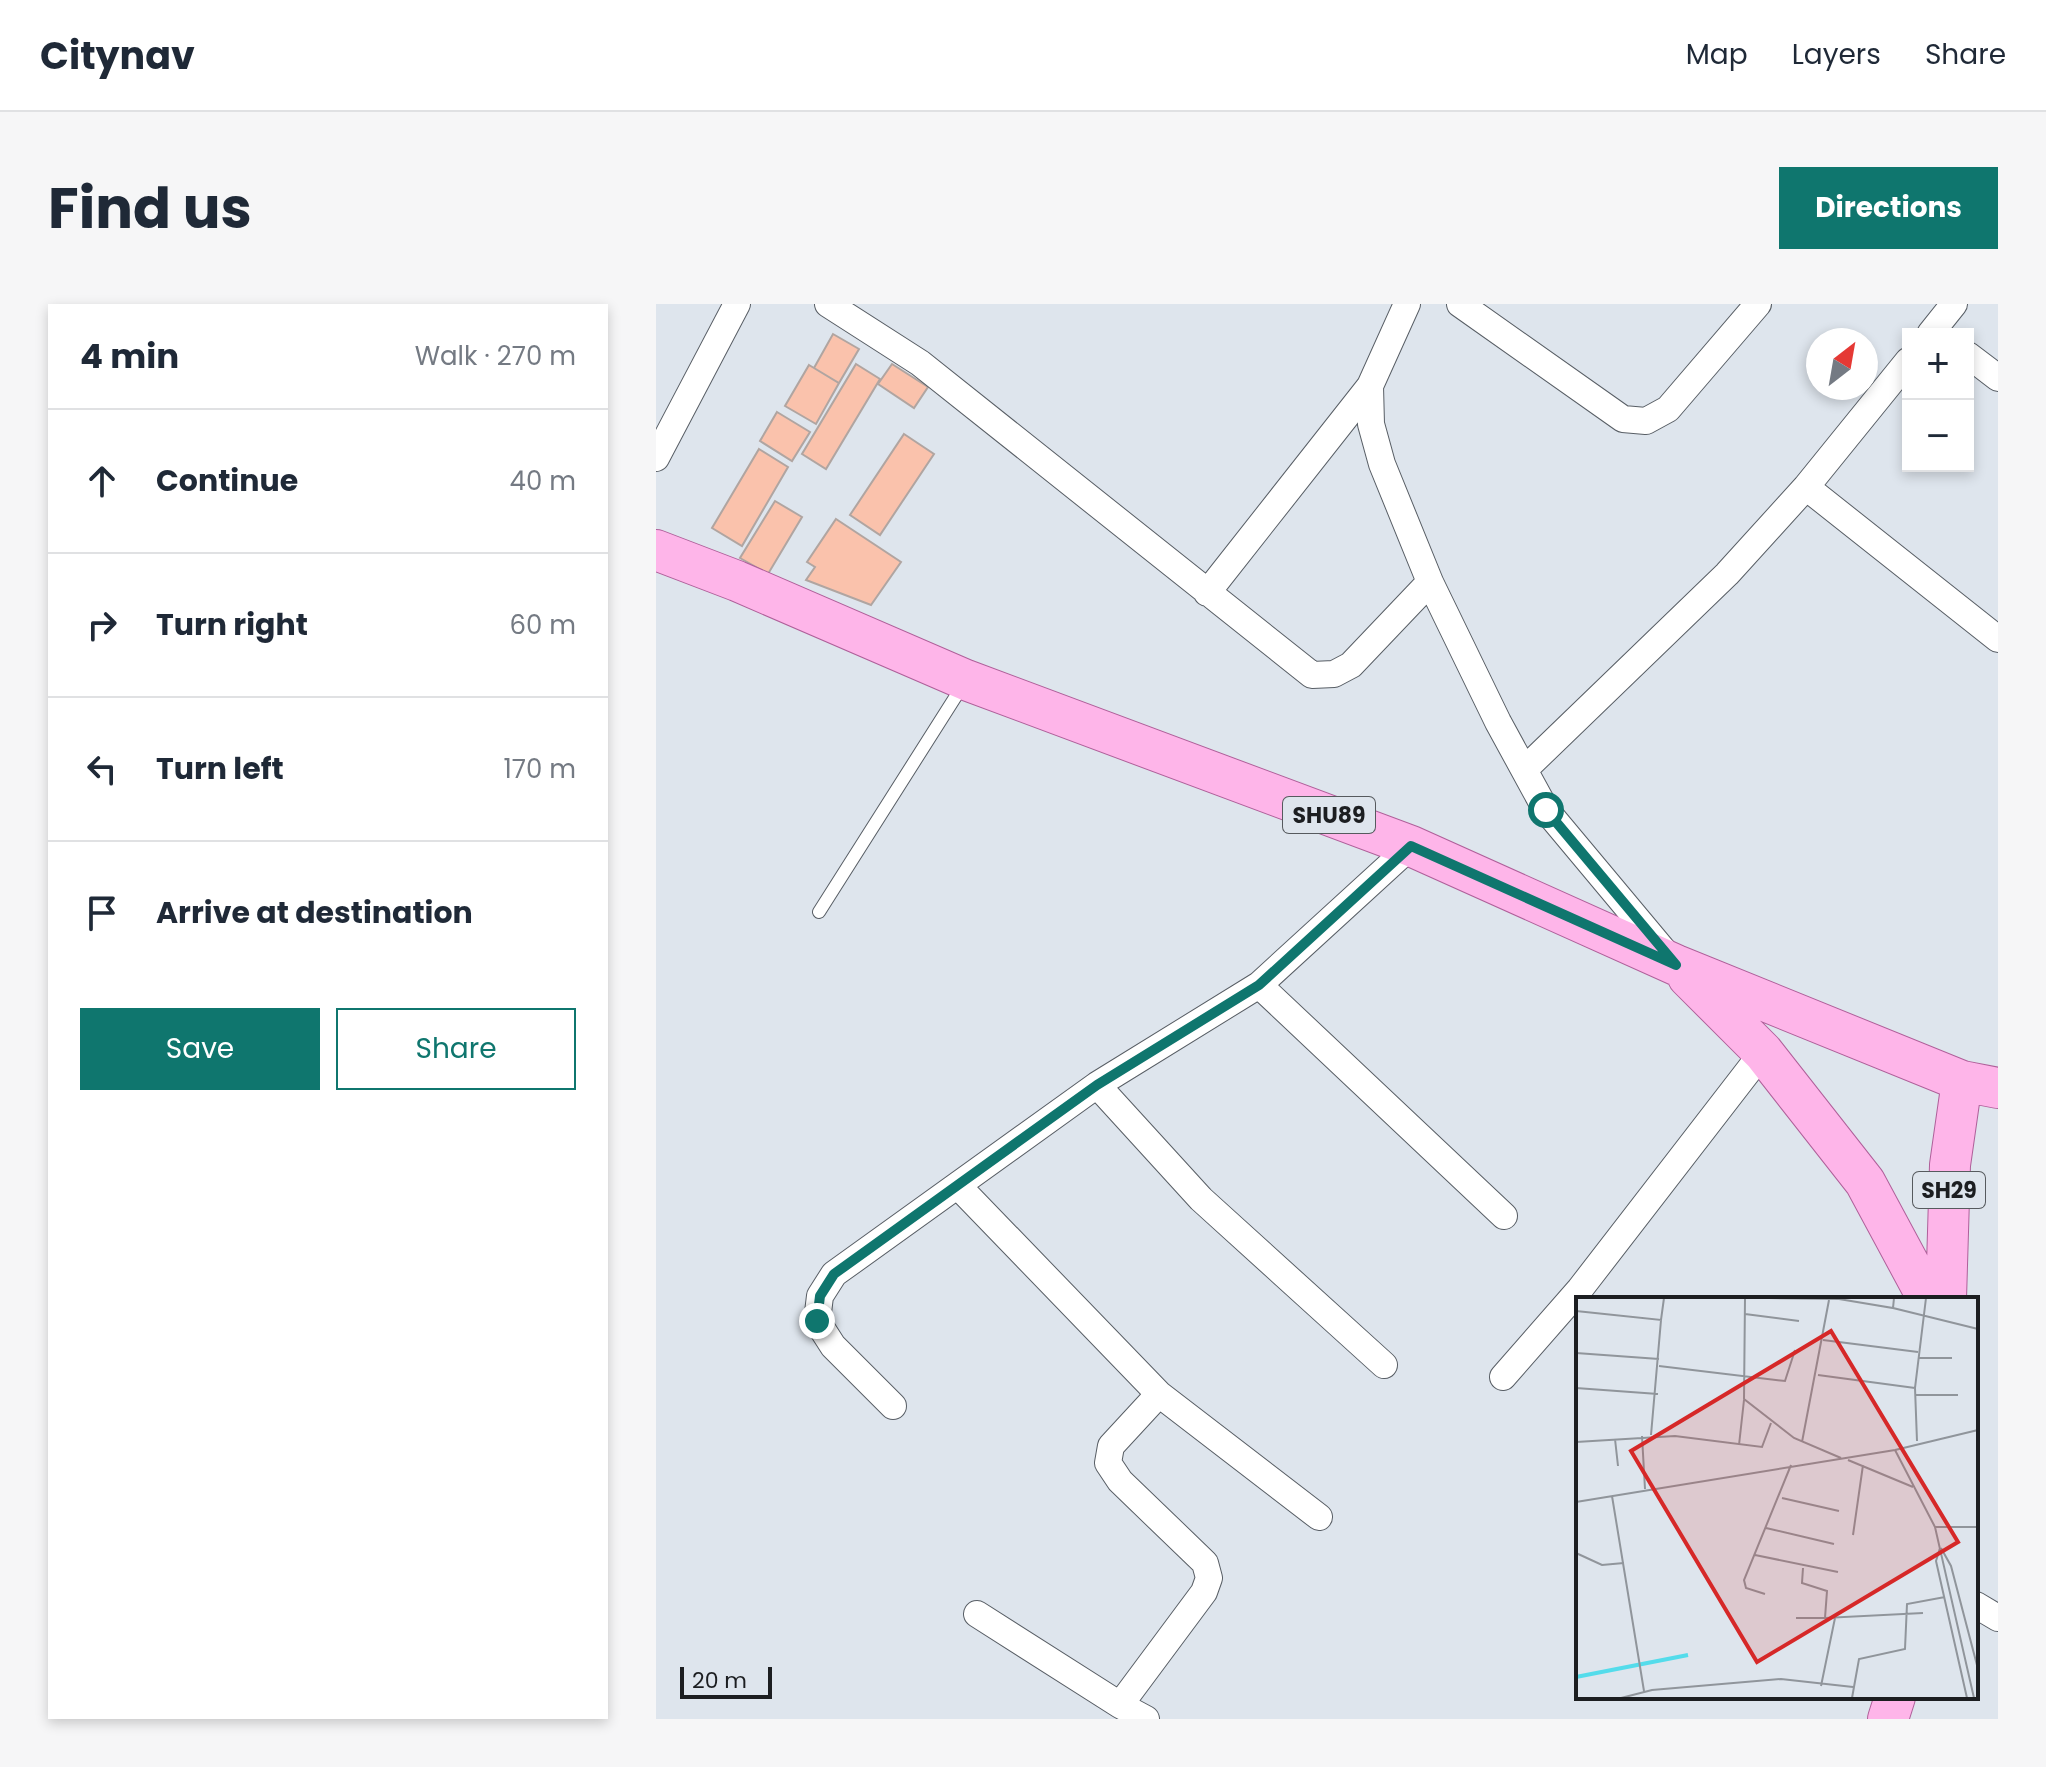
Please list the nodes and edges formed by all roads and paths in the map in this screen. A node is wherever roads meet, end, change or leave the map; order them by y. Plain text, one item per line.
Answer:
1 (737, 304) edge
2 (828, 304) edge
3 (1407, 304) edge
4 (1460, 304) edge
5 (1758, 304) edge
6 (1954, 304) edge
7 (1938, 328) edge
8 (1974, 360) edge
9 (1902, 368) edge
10 (1998, 378) edge
11 (1370, 386) junction
12 (656, 458) edge
13 (1806, 487) junction
14 (656, 550) edge
15 (1430, 582) junction
16 (1207, 593) junction
17 (1998, 639) edge
18 (966, 680) junction
19 (1525, 769) junction
20 (1411, 846) junction
21 (819, 912) dead end
22 (1676, 965) junction
23 (1259, 985) junction
24 (1763, 1052) junction
25 (1980, 1084) edge
26 (1097, 1085) junction
27 (958, 1186) junction
28 (1504, 1216) dead end
29 (1927, 1297) edge
30 (1946, 1297) edge
31 (1384, 1365) dead end
32 (1503, 1377) dead end
33 (1159, 1394) junction
34 (893, 1406) dead end
35 (1319, 1517) dead end
36 (1978, 1606) edge
37 (977, 1614) dead end
38 (1998, 1618) edge
39 (1891, 1699) edge
40 (1893, 1699) edge
41 (1895, 1699) edge
42 (1120, 1705) junction
43 (1146, 1719) edge
44 (1866, 1719) edge
45 (1888, 1719) edge
46 (1900, 1719) edge

1 - 12 street
2 - 16 street
3 - 11 street
4 - 5 street
6 - 7 street
8 - 10 street
9 - 13 street
11 - 15 street
11 - 16 street
13 - 17 street
13 - 19 street
14 - 18 main road, SHU89
15 - 16 street
15 - 19 street
18 - 20 main road, SHU89
18 - 21 lane
19 - 22 street
20 - 22 main road, SHU89
20 - 23 street
22 - 24 main road
22 - 25 main road, SHU89
23 - 26 street
23 - 28 street
24 - 29 main road
24 - 32 street
25 - 30 main road, SH29
26 - 27 street
26 - 31 street
27 - 33 street
27 - 34 street
33 - 35 street
33 - 42 street
36 - 38 street
37 - 42 street
39 - 44 street
40 - 45 main road
41 - 46 street
42 - 43 street

